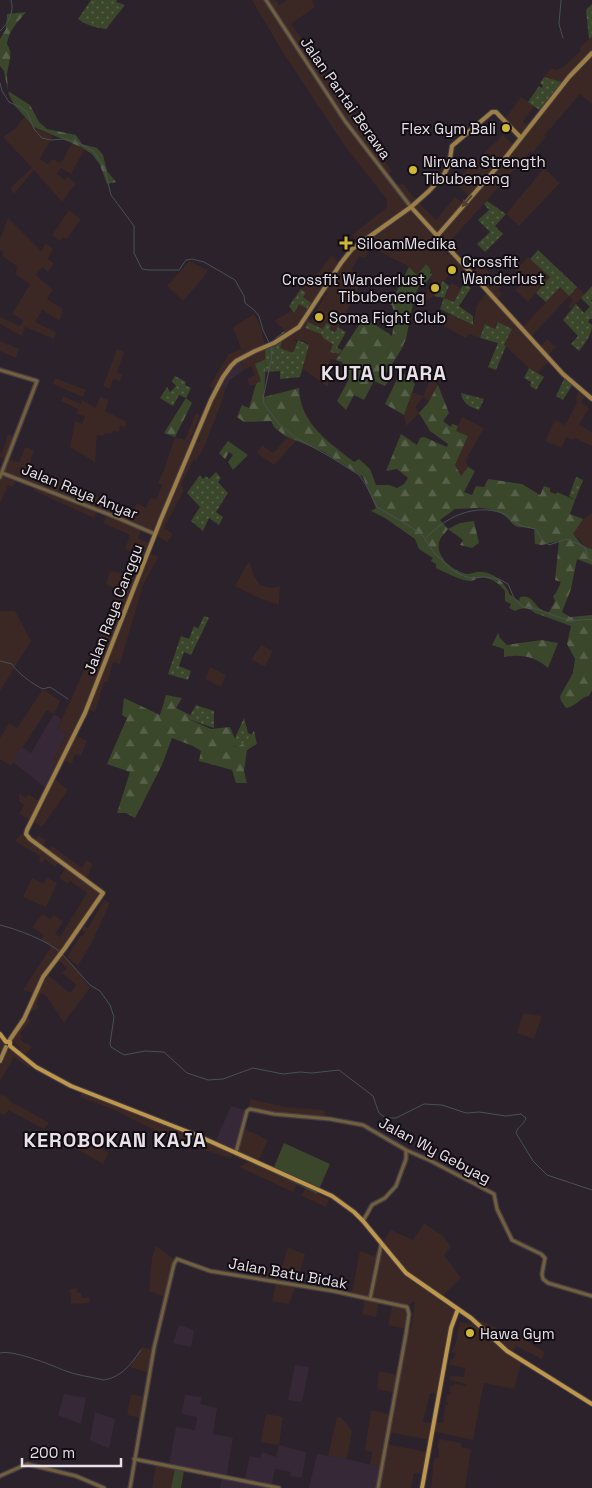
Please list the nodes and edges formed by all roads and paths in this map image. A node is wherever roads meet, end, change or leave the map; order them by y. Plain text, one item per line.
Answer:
1 (266, 0) edge
2 (592, 53) edge
3 (521, 138) junction
4 (411, 207) junction
5 (437, 236) junction
6 (0, 370) edge
7 (592, 399) edge
8 (2, 473) junction
9 (0, 478) edge
10 (155, 534) junction
11 (0, 1034) edge
12 (8, 1044) junction
13 (0, 1061) edge
14 (406, 1150) junction
15 (236, 1152) junction
16 (412, 1152) junction
17 (406, 1159) junction
18 (363, 1221) junction
19 (381, 1245) junction
20 (592, 1296) edge
21 (370, 1299) junction
22 (458, 1309) junction
23 (592, 1403) edge
24 (134, 1459) junction
25 (0, 1476) edge
26 (104, 1488) edge
27 (130, 1488) edge
28 (278, 1488) edge
29 (378, 1488) edge
30 (422, 1488) edge

1 - 4 street, Jalan Pantai Berawa
2 - 3 main road
3 - 4 main road, Jalan Raya Canggu
3 -> 5 main road
4 - 5 main road
4 - 10 main road, Jalan Raya Canggu
5 - 7 main road
6 - 8 street
8 - 9 street, Jalan Raya Anyar
8 - 10 street, Jalan Raya Anyar
10 - 12 main road, Jalan Raya Canggu
11 - 12 main road
12 - 13 main road, Jalan Raya Canggu
12 - 15 main road
14 - 15 street, Jalan Wy Gebyag
14 - 16 street, Jalan Wy Gebyag
14 - 17 street
15 - 18 main road
16 - 17 street
16 - 20 street, Jalan Wy Gebyag
17 - 18 street
18 - 19 main road
19 - 21 street
19 - 22 main road
21 - 24 street, Jalan Batu Bidak
21 - 29 street, Jalan Batu Bidak
22 - 23 main road
22 - 30 main road
24 - 27 street
24 - 28 street
25 - 26 street

